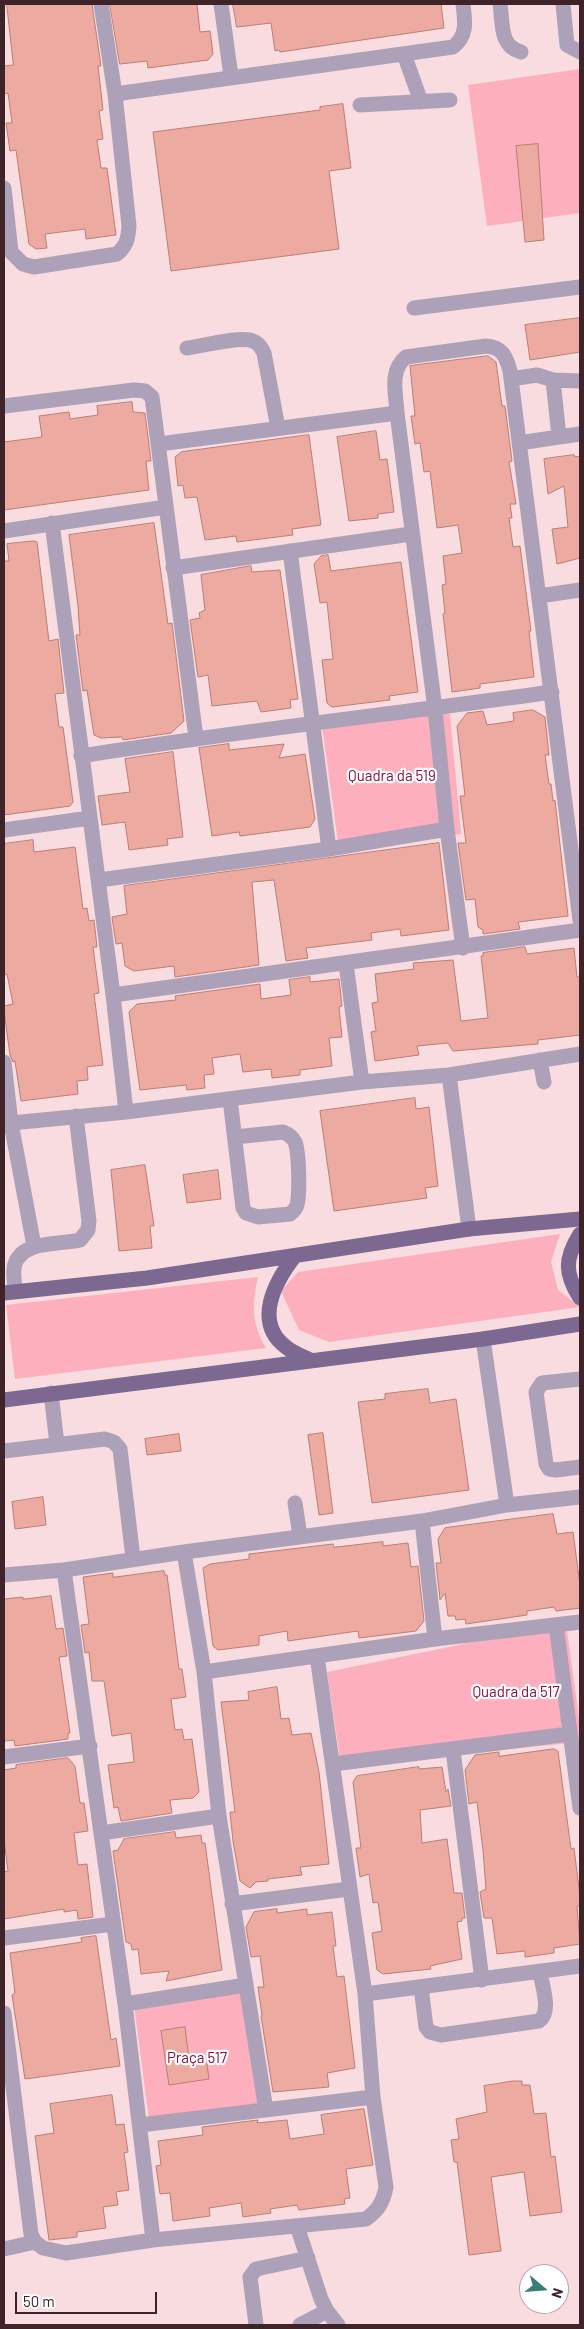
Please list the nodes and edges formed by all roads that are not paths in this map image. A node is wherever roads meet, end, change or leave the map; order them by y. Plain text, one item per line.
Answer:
1 (101, 4) edge
2 (221, 4) edge
3 (462, 4) edge
4 (500, 4) edge
5 (563, 4) edge
6 (521, 52) dead end
7 (580, 52) edge
8 (404, 54) junction
9 (231, 76) junction
10 (115, 94) junction
11 (450, 100) dead end
12 (421, 102) junction
13 (360, 105) dead end
14 (4, 188) edge
15 (580, 288) edge
16 (414, 308) dead end
17 (187, 348) dead end
18 (511, 379) junction
19 (553, 380) junction
20 (580, 381) edge
21 (4, 406) edge
22 (397, 413) junction
23 (278, 428) junction
24 (580, 434) edge
25 (559, 437) junction
26 (519, 443) junction
27 (159, 444) junction
28 (166, 507) junction
29 (52, 523) junction
30 (4, 531) edge
31 (411, 534) junction
32 (290, 551) junction
33 (173, 568) junction
34 (580, 592) edge
35 (539, 596) junction
36 (552, 692) junction
37 (435, 709) junction
38 (314, 724) junction
39 (196, 738) junction
40 (82, 756) junction
41 (90, 818) junction
42 (574, 828) edge
43 (447, 829) junction
44 (4, 830) edge
45 (330, 850) junction
46 (99, 880) junction
47 (580, 920) edge
48 (580, 930) edge
49 (463, 948) junction
50 (346, 964) junction
51 (113, 995) junction
52 (580, 1054) edge
53 (540, 1060) junction
54 (4, 1062) edge
55 (449, 1075) junction
56 (362, 1082) junction
57 (544, 1082) dead end
58 (230, 1099) junction
59 (126, 1112) junction
60 (76, 1116) junction
61 (11, 1123) junction
62 (235, 1138) junction
63 (580, 1219) edge
64 (469, 1229) junction
65 (580, 1234) edge
66 (34, 1246) junction
67 (294, 1257) junction
68 (9, 1292) edge
69 (580, 1298) edge
70 (580, 1324) edge
71 (483, 1339) junction
72 (310, 1360) junction
73 (580, 1379) edge
74 (51, 1394) junction
75 (4, 1400) edge
76 (57, 1444) junction
77 (4, 1451) edge
78 (580, 1467) edge
79 (580, 1497) edge
80 (296, 1503) dead end
81 (507, 1505) junction
82 (422, 1521) junction
83 (300, 1536) junction
84 (184, 1552) junction
85 (133, 1558) junction
86 (64, 1570) junction
87 (4, 1576) edge
88 (580, 1622) edge
89 (556, 1625) junction
90 (435, 1639) junction
91 (317, 1656) junction
92 (204, 1672) junction
93 (569, 1734) junction
94 (90, 1746) junction
95 (453, 1750) junction
96 (4, 1757) edge
97 (333, 1764) junction
98 (580, 1808) edge
99 (219, 1816) junction
100 (101, 1833) junction
101 (349, 1889) junction
102 (232, 1904) junction
103 (113, 1924) junction
104 (4, 1938) edge
105 (580, 1966) edge
106 (540, 1972) junction
107 (482, 1980) junction
108 (246, 1985) junction
109 (421, 1987) junction
110 (364, 1994) junction
111 (125, 2004) junction
112 (4, 2013) edge
113 (7, 2062) edge
114 (373, 2098) junction
115 (266, 2110) junction
116 (140, 2125) junction
117 (297, 2226) junction
118 (153, 2240) junction
119 (35, 2242) junction
120 (4, 2248) edge
121 (308, 2258) junction
122 (327, 2311) junction
123 (256, 2325) edge
124 (300, 2325) edge
125 (338, 2325) edge

1 - 10 street
2 - 9 street
3 - 8 street
4 - 6 street
5 - 7 street
8 - 9 street
8 - 12 street
9 - 10 street
10 - 14 street
11 - 12 street
12 - 13 street
15 - 16 street
17 - 23 street
18 - 19 street
18 - 22 street
18 - 26 street
19 - 20 street
19 - 25 street
21 - 27 street
22 - 23 street
22 - 31 street
23 - 27 street
24 - 25 street
25 - 26 street
26 - 35 street
27 - 28 street
28 - 29 street
28 - 33 street
29 - 30 street
29 - 40 street
31 - 32 street
31 - 37 street
32 - 33 street
32 - 38 street
33 - 39 street
34 - 35 street
35 - 36 street
36 - 37 street
36 - 42 street
37 - 38 street
37 - 43 street
38 - 39 street
38 - 45 street
39 - 40 street
40 - 41 street
41 - 44 street
41 - 46 street
42 - 47 street
43 - 45 street
43 - 49 street
45 - 46 street
46 - 51 street
48 - 49 street
49 - 50 street
50 - 51 street
50 - 56 street
51 - 59 street
52 - 53 street
53 - 55 street
53 - 57 street
54 - 61 street
55 - 56 street
55 - 64 street
56 - 58 street
58 - 59 street
58 - 62 street
59 - 60 street
60 - 61 street
60 - 66 street
61 - 66 street
62 - 62 street
63 - 64 main road
64 - 67 main road
65 - 69 main road
66 - 68 street
67 - 68 main road
67 - 72 main road
70 - 71 main road
71 - 72 main road
71 - 81 street
72 - 74 main road
73 - 78 street
74 - 75 main road
74 - 76 street
76 - 77 street
76 - 85 street
79 - 81 street
80 - 83 street
81 - 82 street
82 - 83 street
82 - 90 street
83 - 84 street
84 - 85 street
84 - 92 street
85 - 86 street
86 - 87 street
86 - 94 street
88 - 89 street
89 - 90 street
89 - 93 street
90 - 91 street
91 - 92 street
91 - 97 street
92 - 99 street
93 - 95 street
93 - 98 street
94 - 96 street
94 - 100 street
95 - 97 street
95 - 107 street
97 - 101 street
99 - 100 street
99 - 102 street
100 - 103 street
101 - 102 street
101 - 110 street
102 - 108 street
103 - 104 street
103 - 111 street
105 - 106 street
106 - 107 street
106 - 109 street
107 - 109 street
108 - 111 street
108 - 115 street
109 - 110 street
110 - 114 street
111 - 116 street
112 - 113 street
113 - 119 street
114 - 115 street
114 - 117 street
115 - 116 street
116 - 118 street
117 - 118 street
117 - 121 street
118 - 119 street
119 - 120 street
121 - 122 street
121 - 123 street
122 - 124 street
122 - 125 street

